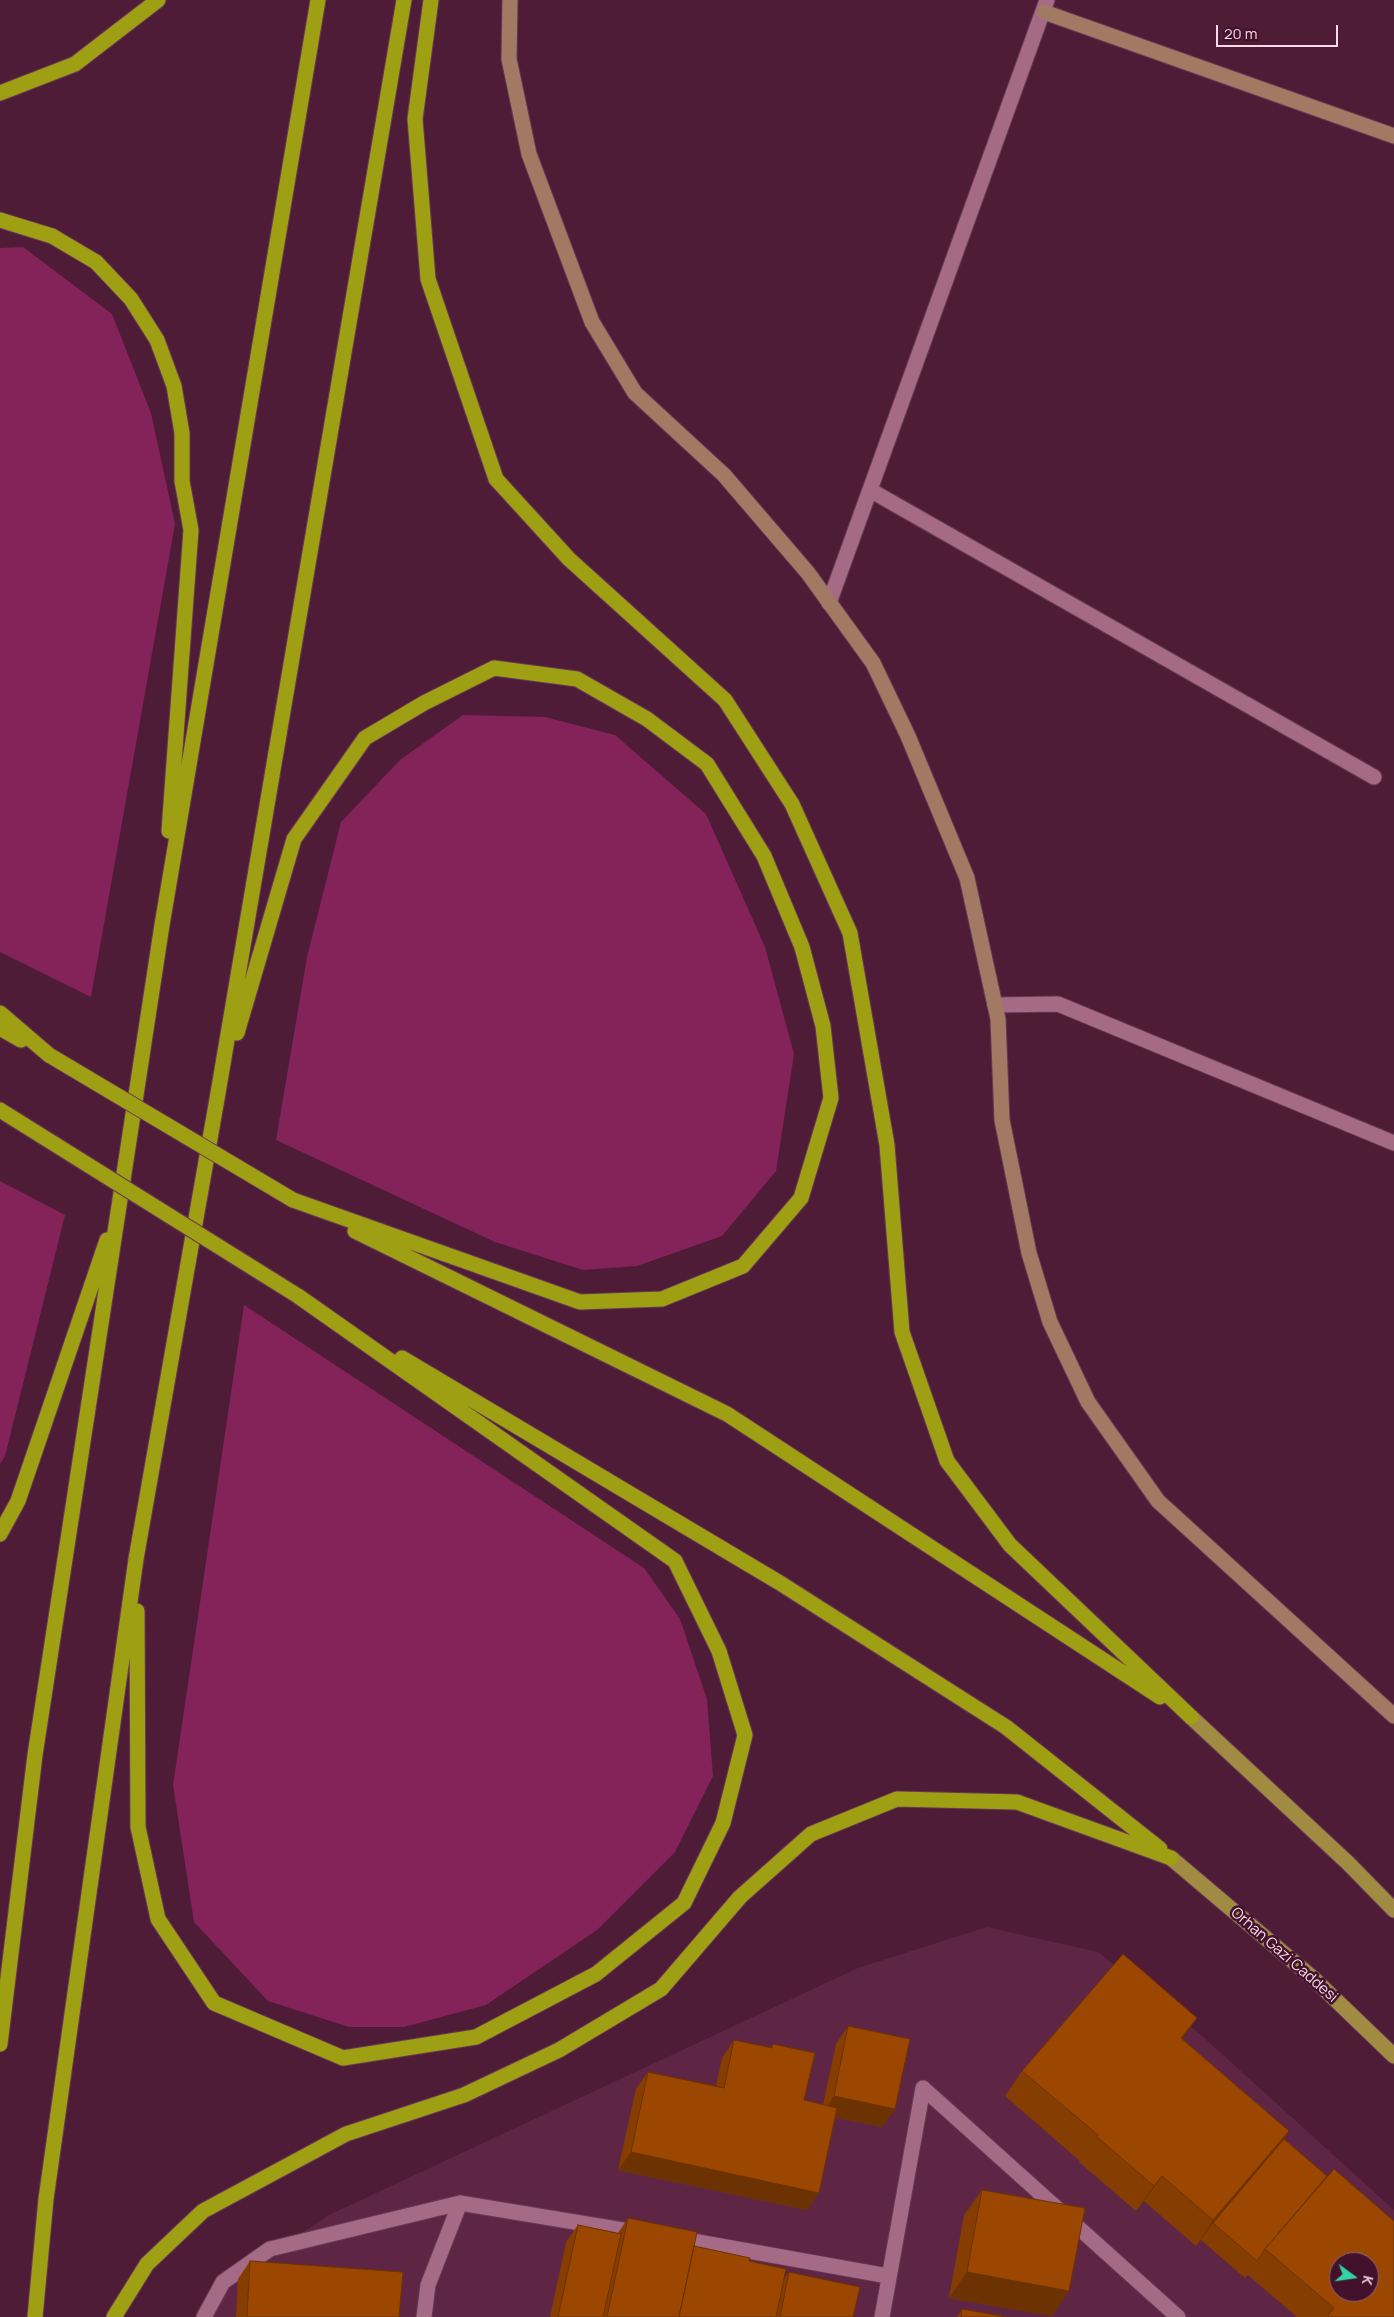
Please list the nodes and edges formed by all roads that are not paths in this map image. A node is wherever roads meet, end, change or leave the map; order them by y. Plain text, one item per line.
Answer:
1 (158, 0) edge
2 (318, 0) edge
3 (404, 0) edge
4 (431, 0) edge
5 (510, 0) edge
6 (1043, 4) edge
7 (0, 93) edge
8 (1394, 136) edge
9 (0, 220) edge
10 (870, 490) junction
11 (829, 603) junction
12 (1374, 777) dead end
13 (162, 925) junction
14 (996, 1005) junction
15 (0, 1013) edge
16 (0, 1028) edge
17 (49, 1055) junction
18 (218, 1099) junction
19 (0, 1110) edge
20 (1394, 1143) edge
21 (120, 1200) junction
22 (293, 1200) junction
23 (298, 1296) junction
24 (0, 1534) edge
25 (136, 1559) junction
26 (1394, 1716) edge
27 (1191, 1718) junction
28 (1171, 1858) junction
29 (1394, 1910) edge
30 (0, 2044) edge
31 (1394, 2056) edge
32 (460, 2202) junction
33 (888, 2276) junction
34 (35, 2317) edge
35 (114, 2317) edge
36 (204, 2317) edge
37 (424, 2317) edge
38 (882, 2317) edge
39 (1178, 2317) edge

1 - 7 highway
2 - 13 highway
3 - 18 highway
4 - 27 highway
5 - 11 street
6 - 8 street
6 - 10 street
9 - 13 highway
10 - 11 street
10 - 12 street
11 - 14 street
13 - 21 highway
14 - 20 street
14 - 26 street
15 - 17 highway
16 - 17 highway
17 - 22 highway, bridge
18 - 22 highway
18 - 25 highway
19 - 23 highway, bridge
21 - 24 highway
21 - 30 highway
22 - 27 highway
23 - 25 highway
23 - 28 highway
25 - 34 highway
27 - 29 main road
28 - 31 main road, Orhan Gazi Caddesi
28 - 35 highway
32 - 33 street
32 - 36 street
32 - 37 street
33 - 38 street
33 - 39 street

